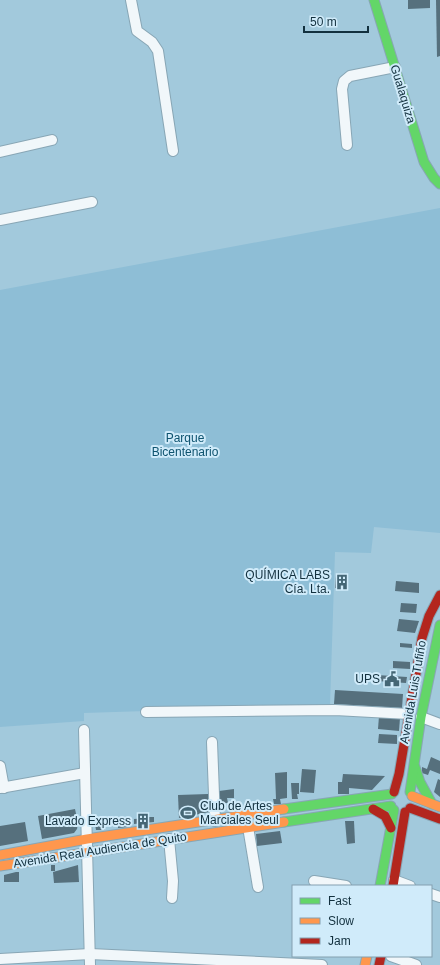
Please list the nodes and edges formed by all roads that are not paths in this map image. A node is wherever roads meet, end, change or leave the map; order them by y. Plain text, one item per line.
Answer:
1 (131, 0) edge
2 (374, 0) edge
3 (395, 67) junction
4 (52, 140) dead end
5 (347, 145) dead end
6 (173, 151) dead end
7 (0, 152) edge
8 (440, 184) edge
9 (92, 202) dead end
10 (0, 220) edge
11 (440, 595) edge
12 (440, 625) edge
13 (438, 646) edge
14 (415, 676) junction
15 (428, 679) junction
16 (146, 712) dead end
17 (409, 714) junction
18 (421, 717) junction
19 (440, 724) edge
20 (84, 730) dead end
21 (212, 742) dead end
22 (414, 762) junction
23 (0, 766) edge
24 (84, 773) junction
25 (2, 788) edge
26 (393, 793) junction
27 (411, 794) junction
28 (436, 806) edge
29 (392, 808) junction
30 (373, 809) junction
31 (408, 810) junction
32 (440, 819) edge
33 (214, 821) junction
34 (248, 827) junction
35 (391, 828) junction
36 (87, 839) junction
37 (169, 839) junction
38 (87, 852) junction
39 (0, 855) edge
40 (0, 866) edge
41 (314, 880) dead end
42 (394, 883) edge
43 (341, 885) edge
44 (380, 885) edge
45 (405, 885) edge
46 (258, 887) dead end
47 (172, 898) dead end
48 (90, 954) junction
49 (394, 957) edge
50 (0, 959) edge
51 (90, 965) edge
52 (322, 965) edge
53 (416, 965) edge

1 - 6 street
2 - 3 main road, Gualaquiza
3 - 5 street
3 - 8 main road, Gualaquiza
4 - 7 street
9 - 10 street
11 - 14 main road, Avenida Luis Tufiño
12 - 13 main road, Avenida Luis Tufiño
13 - 15 main road, Avenida Luis Tufiño
14 - 15 main road
14 - 17 main road, Avenida Luis Tufiño
15 - 18 main road, Avenida Luis Tufiño
16 - 17 street
17 - 26 main road, Avenida Luis Tufiño
18 - 19 street
18 - 22 main road, Avenida Luis Tufiño
20 - 24 street
21 - 33 street
22 - 27 main road, Avenida Luis Tufiño
22 - 28 main road
23 - 25 street
24 - 25 street
24 - 36 street
26 - 27 main road
26 - 29 main road
26 - 33 main road, Avenida Real Audiencia de Quito
27 - 28 main road
27 - 31 main road
29 - 30 main road, Avenida Real Audiencia de Quito
29 - 31 main road
29 - 35 main road
30 - 34 main road, Avenida Real Audiencia de Quito
30 - 35 main road
31 - 32 main road
31 - 42 main road
33 - 36 main road, Avenida Real Audiencia de Quito
34 - 37 main road, Avenida Real Audiencia de Quito
34 - 46 street
35 - 44 main road
36 - 38 street
36 - 39 main road, Avenida Real Audiencia de Quito
37 - 38 main road, Avenida Real Audiencia de Quito
37 - 47 street
38 - 40 main road, Avenida Real Audiencia de Quito
38 - 48 street
41 - 43 street
42 - 45 street
48 - 50 street
48 - 51 street
48 - 52 street
49 - 53 street

